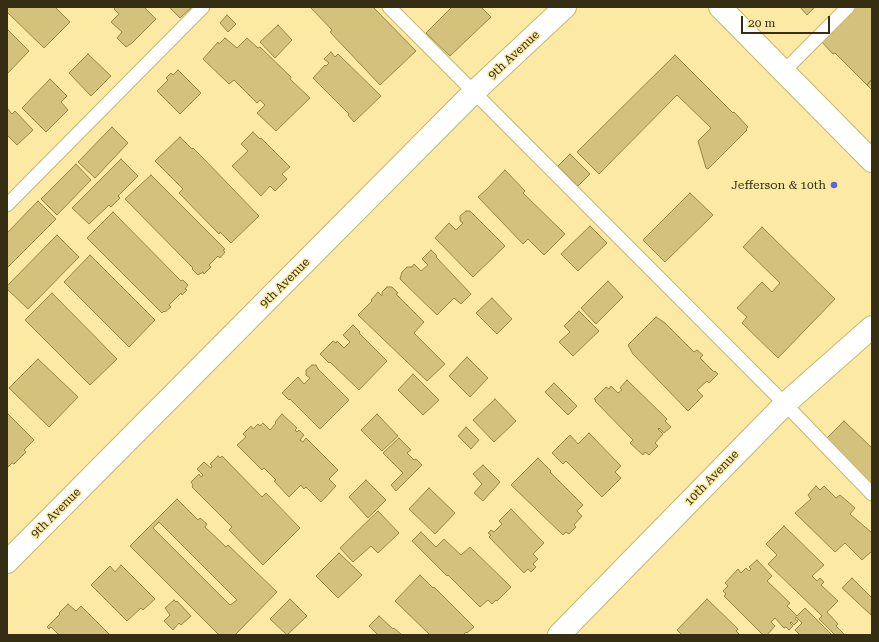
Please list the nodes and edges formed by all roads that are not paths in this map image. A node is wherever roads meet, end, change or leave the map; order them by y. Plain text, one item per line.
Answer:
1 (203, 7) edge
2 (389, 7) edge
3 (565, 7) edge
4 (720, 7) edge
5 (848, 7) edge
6 (784, 71) junction
7 (474, 92) junction
8 (872, 161) edge
9 (7, 205) edge
10 (872, 327) edge
11 (785, 404) junction
12 (872, 494) edge
13 (7, 562) edge
14 (559, 635) edge

1 - 9 lane
2 - 7 lane
3 - 7 street, 9th Avenue
4 - 6 street
5 - 6 lane
6 - 8 street
7 - 11 lane
7 - 13 street, 9th Avenue
10 - 11 street, 10th Avenue
11 - 12 lane
11 - 14 street, 10th Avenue

